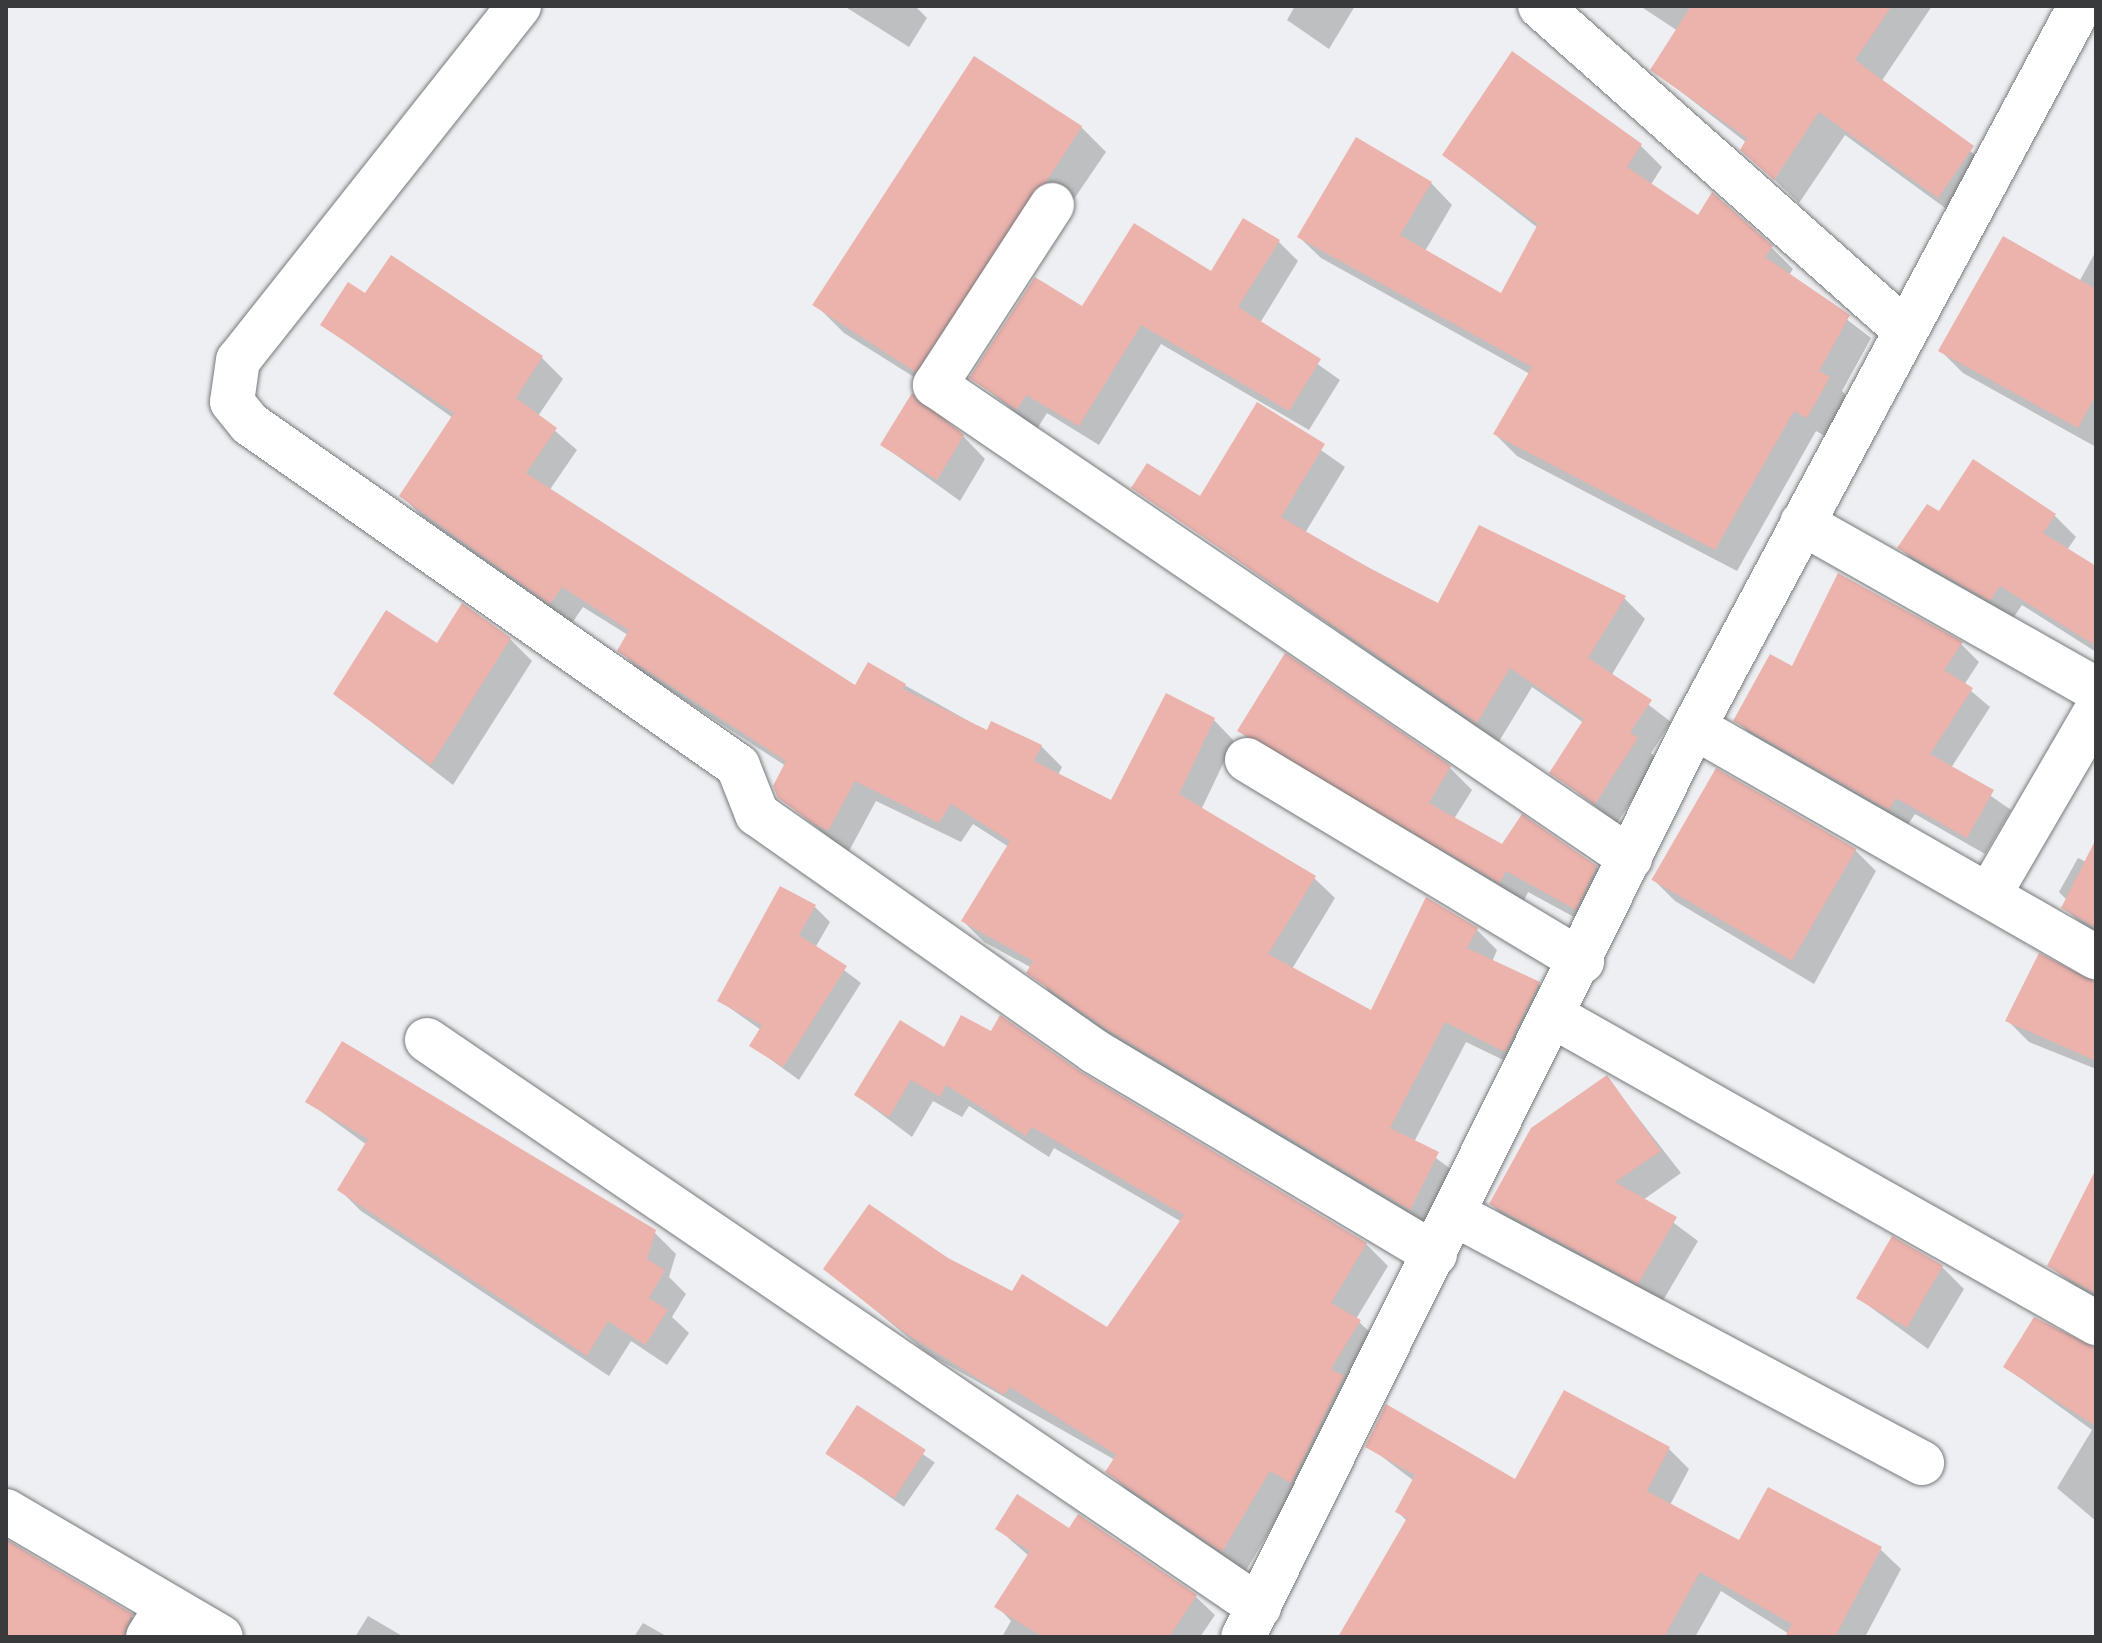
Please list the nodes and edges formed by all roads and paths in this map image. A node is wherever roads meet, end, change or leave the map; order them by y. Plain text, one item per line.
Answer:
1 (519, 6) edge
2 (1540, 6) edge
3 (2080, 6) edge
4 (1052, 205) dead end
5 (1904, 329) junction
6 (1802, 523) junction
7 (2096, 689) edge
8 (2096, 711) edge
9 (1694, 727) junction
10 (1247, 760) dead end
11 (1630, 858) junction
12 (1989, 895) junction
13 (2096, 957) edge
14 (1582, 961) junction
15 (1555, 1017) junction
16 (427, 1040) dead end
17 (1456, 1215) junction
18 (1435, 1254) junction
19 (2096, 1323) edge
20 (1922, 1463) dead end
21 (6, 1511) edge
22 (158, 1621) edge
23 (1251, 1622) edge
24 (221, 1637) edge

1 - 18 street
2 - 5 street
3 - 5 street
4 - 11 street
5 - 6 street
6 - 7 street
6 - 9 street
8 - 12 street
9 - 11 street
9 - 12 street
10 - 14 street
11 - 14 street
12 - 13 street
14 - 15 street
15 - 17 street
15 - 19 street
16 - 23 street
17 - 18 street
17 - 20 street
18 - 23 street
21 - 22 street
22 - 24 street

